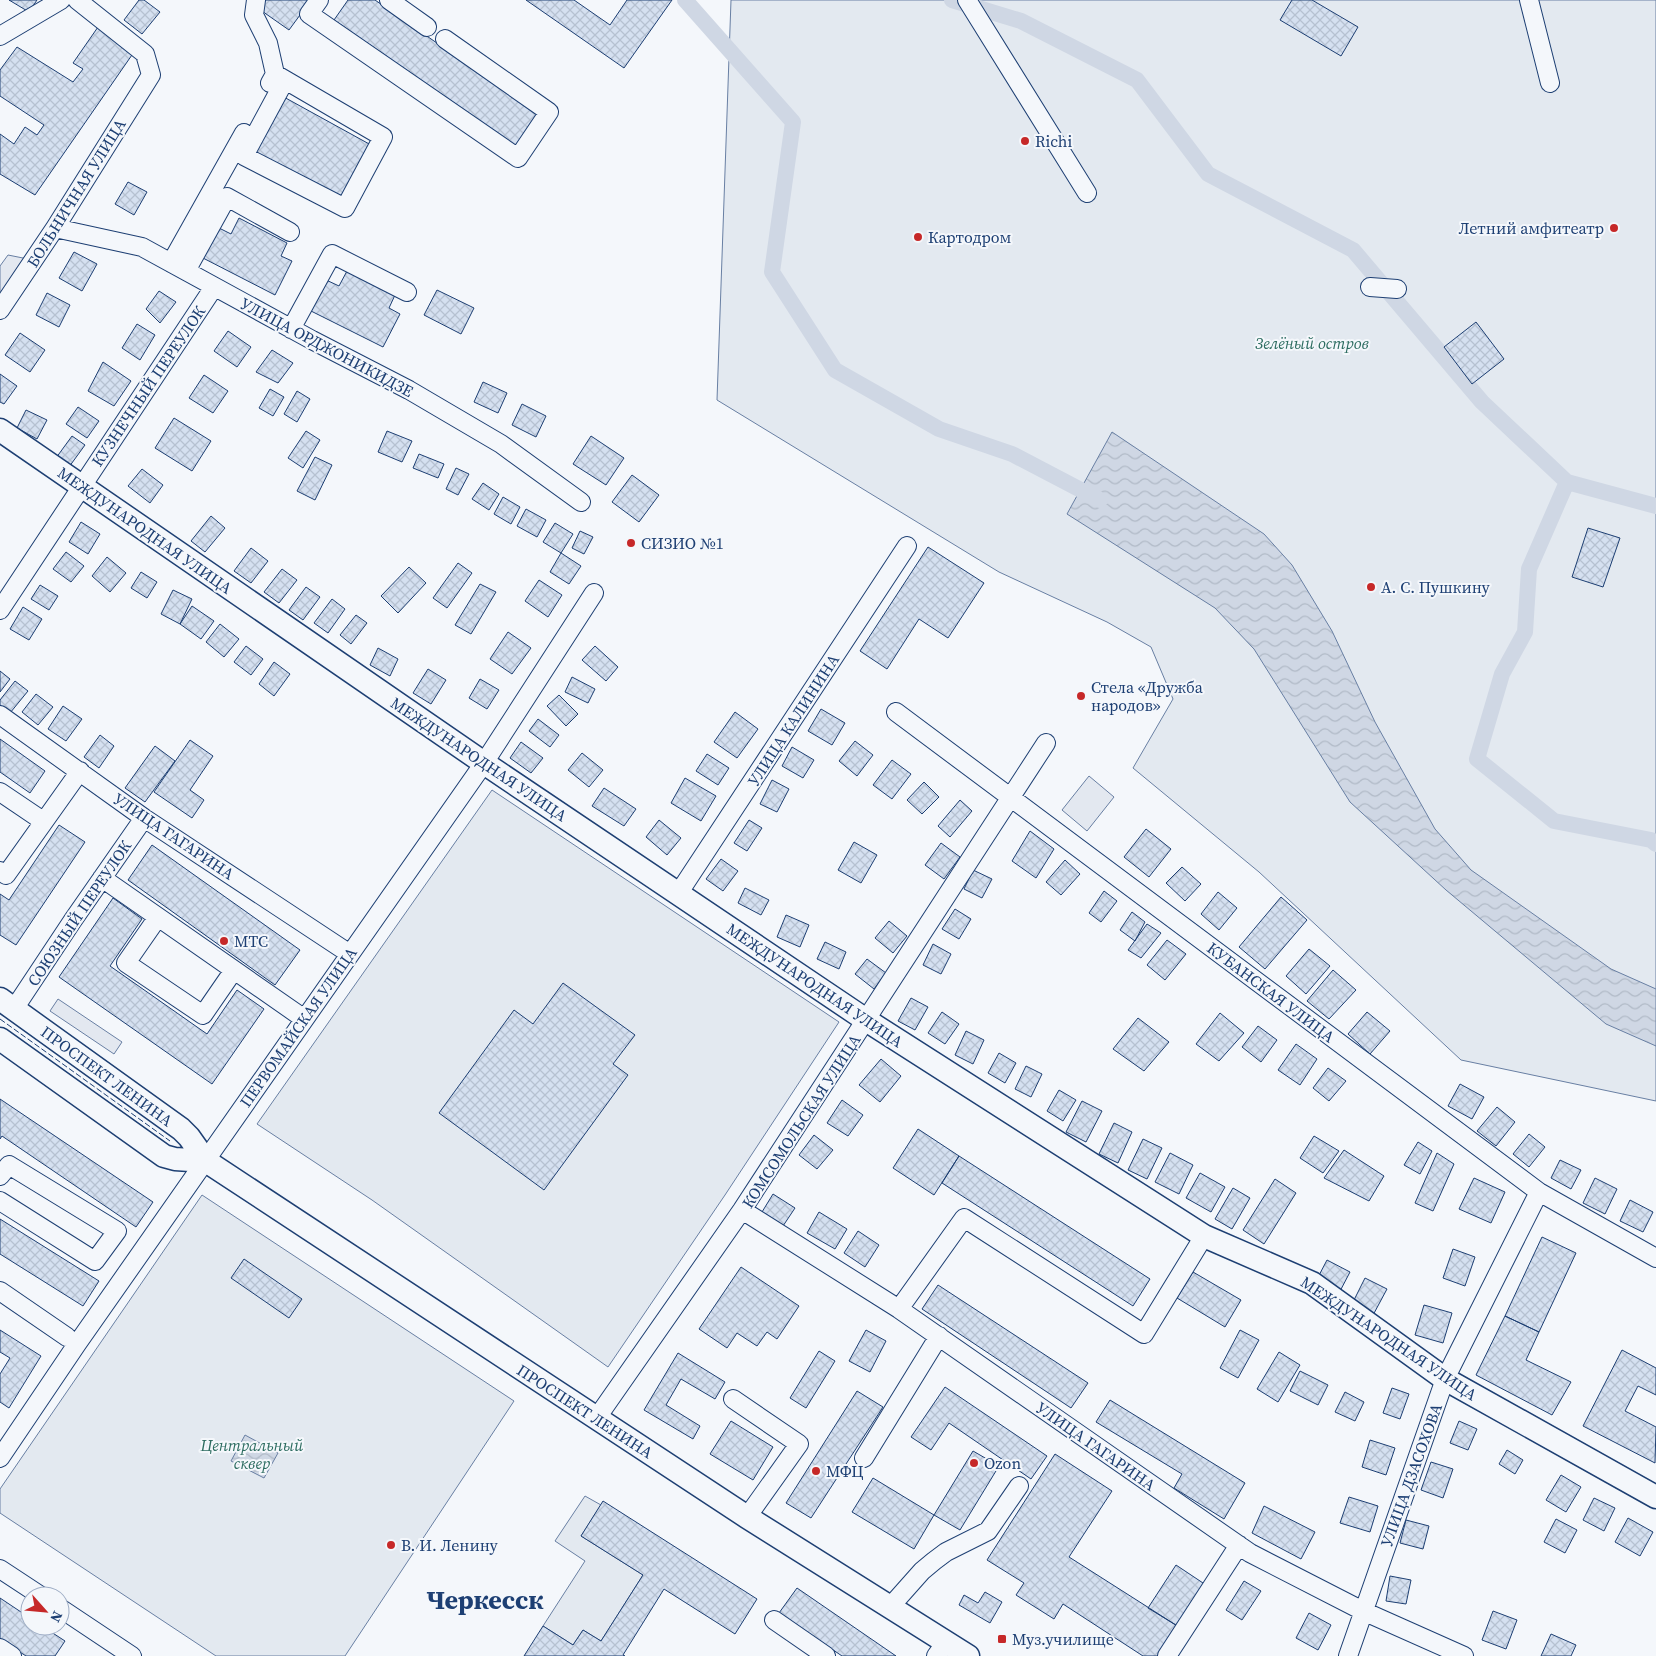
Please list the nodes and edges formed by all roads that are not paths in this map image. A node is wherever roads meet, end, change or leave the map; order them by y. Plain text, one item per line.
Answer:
1 (60, 0) edge
2 (77, 0) edge
3 (256, 0) edge
4 (319, 0) edge
5 (389, 0) edge
6 (967, 0) edge
7 (1528, 0) edge
8 (427, 27) dead end
9 (0, 36) edge
10 (445, 40) dead end
11 (280, 77) junction
12 (1550, 82) dead end
13 (1087, 193) dead end
14 (55, 228) junction
15 (290, 232) dead end
16 (178, 267) junction
17 (214, 287) junction
18 (1370, 287) dead end
19 (1396, 289) dead end
20 (407, 292) dead end
21 (0, 310) edge
22 (291, 329) junction
23 (0, 430) edge
24 (81, 486) junction
25 (582, 502) dead end
26 (907, 546) dead end
27 (594, 593) dead end
28 (0, 610) edge
29 (896, 712) dead end
30 (0, 715) edge
31 (1046, 743) dead end
32 (484, 763) junction
33 (80, 771) junction
34 (0, 792) edge
35 (1010, 798) junction
36 (144, 818) junction
37 (43, 821) junction
38 (0, 871) edge
39 (102, 878) junction
40 (678, 894) junction
41 (158, 917) junction
42 (350, 954) junction
43 (234, 970) junction
44 (7, 1004) edge
45 (303, 1018) junction
46 (866, 1020) junction
47 (0, 1039) edge
48 (206, 1161) junction
49 (0, 1176) edge
50 (1539, 1192) junction
51 (0, 1201) edge
52 (742, 1210) junction
53 (1204, 1236) junction
54 (1656, 1258) edge
55 (0, 1291) edge
56 (899, 1310) junction
57 (939, 1336) junction
58 (67, 1337) dead end
59 (1445, 1379) junction
60 (734, 1399) dead end
61 (596, 1419) junction
62 (0, 1458) edge
63 (864, 1458) dead end
64 (1019, 1486) dead end
65 (1656, 1497) edge
66 (748, 1518) junction
67 (1239, 1545) junction
68 (0, 1569) edge
69 (26, 1586) edge
70 (890, 1607) junction
71 (1363, 1611) junction
72 (70, 1615) edge
73 (774, 1620) dead end
74 (0, 1648) edge
75 (941, 1649) edge
76 (12, 1656) edge
77 (132, 1656) edge
78 (826, 1656) edge
79 (968, 1656) edge
80 (1166, 1656) edge
81 (1348, 1656) edge
82 (1464, 1656) edge

1 - 9 street
2 - 14 street, БОЛЬНИЧНАЯ УЛИЦА
3 - 11 street
4 - 10 street
5 - 8 street
6 - 13 street
7 - 12 street
11 - 11 street
11 - 16 street
14 - 16 street, УЛИЦА ОРДЖОНИКИДЗЕ
14 - 21 street, БОЛЬНИЧНАЯ УЛИЦА
15 - 16 street
16 - 17 street, УЛИЦА ОРДЖОНИКИДЗЕ
17 - 22 street, УЛИЦА ОРДЖОНИКИДЗЕ
17 - 24 street, КУЗНЕЧНЫЙ ПЕРЕУЛОК
18 - 19 street
20 - 22 street
22 - 25 street, УЛИЦА ОРДЖОНИКИДЗЕ
23 - 24 main road, МЕЖДУНАРОДНАЯ УЛИЦА
24 - 28 street, КУЗНЕЧНЫЙ ПЕРЕУЛОК
24 - 32 main road, МЕЖДУНАРОДНАЯ УЛИЦА
26 - 40 street, УЛИЦА КАЛИНИНА
27 - 32 street, ПЕРВОМАЙСКАЯ УЛИЦА
29 - 35 street, КУБАНСКАЯ УЛИЦА
30 - 33 street, УЛИЦА ГАГАРИНА
31 - 35 street, КОМСОМОЛЬСКАЯ УЛИЦА
32 - 40 main road, МЕЖДУНАРОДНАЯ УЛИЦА
32 - 42 street, ПЕРВОМАЙСКАЯ УЛИЦА
33 - 36 street, УЛИЦА ГАГАРИНА
33 - 37 street
34 - 37 street
35 - 46 street, КОМСОМОЛЬСКАЯ УЛИЦА
35 - 50 street, КУБАНСКАЯ УЛИЦА
36 - 39 street, СОЮЗНЫЙ ПЕРЕУЛОК
36 - 42 street, УЛИЦА ГАГАРИНА
37 - 38 street
39 - 41 street
39 - 44 street, СОЮЗНЫЙ ПЕРЕУЛОК
40 - 46 main road, МЕЖДУНАРОДНАЯ УЛИЦА
41 - 43 street
41 - 43 street
42 - 45 street, ПЕРВОМАЙСКАЯ УЛИЦА
43 - 45 street
44 - 48 main road, ПРОСПЕКТ ЛЕНИНА
45 - 48 street, ПЕРВОМАЙСКАЯ УЛИЦА
46 - 52 street, КОМСОМОЛЬСКАЯ УЛИЦА
46 - 53 main road, МЕЖДУНАРОДНАЯ УЛИЦА
47 - 48 main road, ПРОСПЕКТ ЛЕНИНА
48 - 61 main road, ПРОСПЕКТ ЛЕНИНА
48 - 62 street, ПЕРВОМАЙСКАЯ УЛИЦА
49 - 51 street
50 - 54 street, КУБАНСКАЯ УЛИЦА
50 - 59 street, УЛИЦА ДЗАСОХОВА
52 - 56 street, УЛИЦА ГАГАРИНА
52 - 61 street, КОМСОМОЛЬСКАЯ УЛИЦА
53 - 56 street
53 - 59 main road, МЕЖДУНАРОДНАЯ УЛИЦА
55 - 58 street
56 - 57 street, УЛИЦА ГАГАРИНА
57 - 63 street
57 - 67 street, УЛИЦА ГАГАРИНА
59 - 65 main road, МЕЖДУНАРОДНАЯ УЛИЦА
59 - 71 street, УЛИЦА ДЗАСОХОВА
60 - 66 street
61 - 66 main road, ПРОСПЕКТ ЛЕНИНА
64 - 70 street
66 - 70 main road, ПРОСПЕКТ ЛЕНИНА
67 - 71 street, УЛИЦА ГАГАРИНА
67 - 80 street
68 - 69 street
70 - 75 main road, ПРОСПЕКТ ЛЕНИНА
71 - 81 street, УЛИЦА ДЗАСОХОВА
71 - 82 street, УЛИЦА ГАГАРИНА
72 - 77 street
73 - 78 street
74 - 76 street
75 - 79 main road, ПРОСПЕКТ ЛЕНИНА

